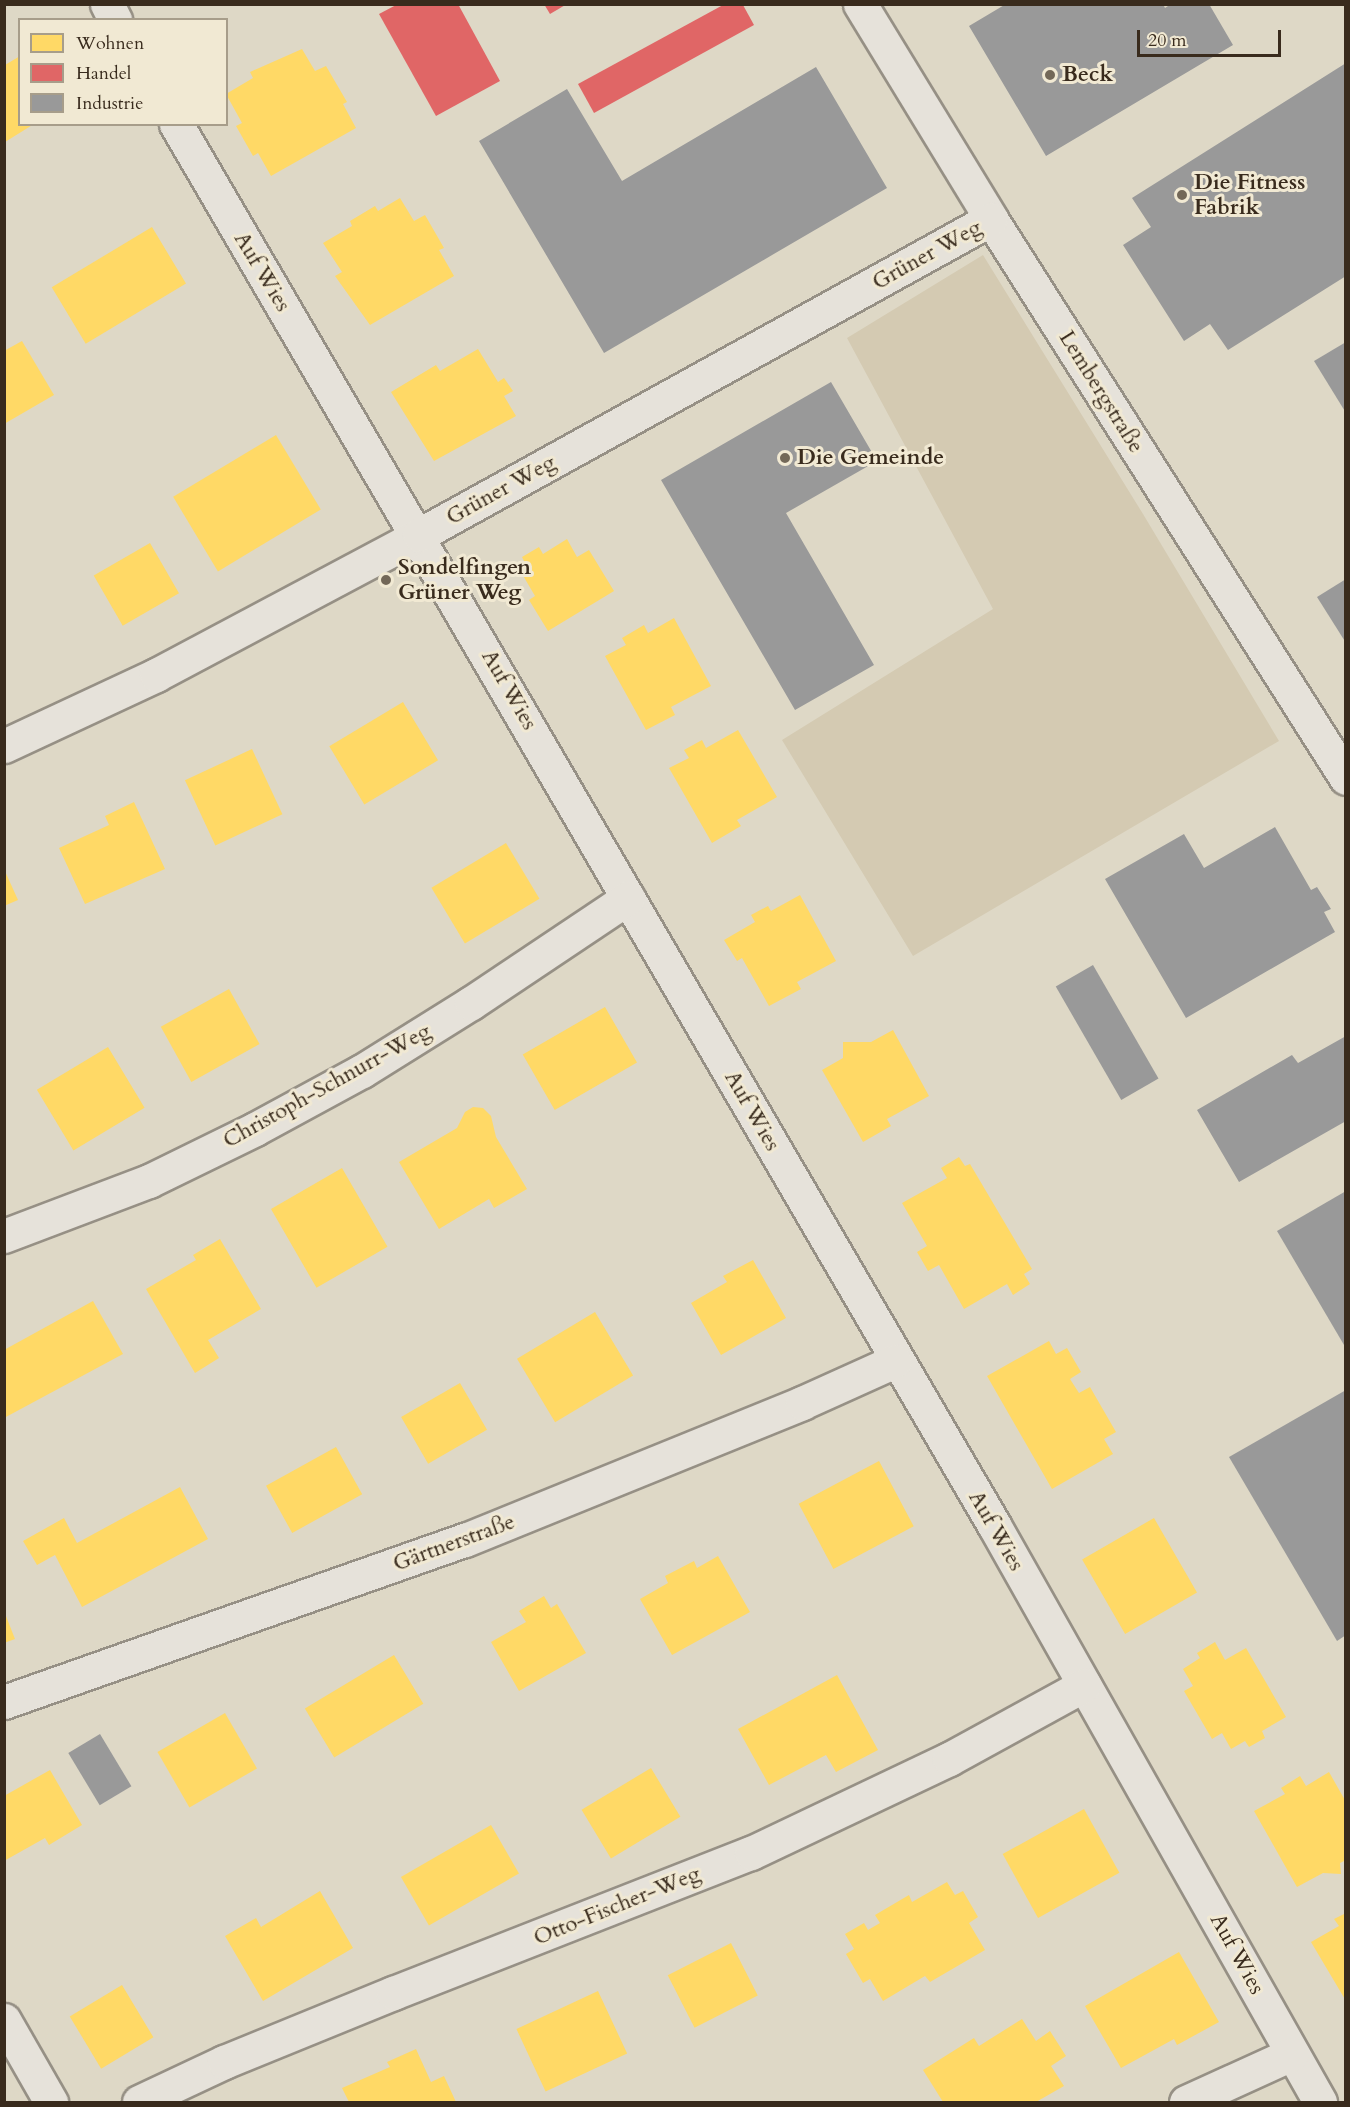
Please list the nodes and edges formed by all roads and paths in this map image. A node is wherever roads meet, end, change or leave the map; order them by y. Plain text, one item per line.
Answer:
1 (107, 4) edge
2 (860, 4) edge
3 (114, 18) edge
4 (177, 126) edge
5 (991, 219) junction
6 (419, 535) junction
7 (4, 746) edge
8 (1346, 778) edge
9 (628, 898) junction
10 (4, 1236) edge
11 (895, 1361) junction
12 (1084, 1685) junction
13 (4, 1702) edge
14 (4, 2020) edge
15 (1292, 2054) junction
16 (51, 2103) edge
17 (139, 2103) edge
18 (1186, 2103) edge
19 (1320, 2103) edge

1 - 3 street
2 - 5 street, Lembergstraße
4 - 6 street, Auf Wies
5 - 6 street, Grüner Weg
5 - 8 street, Lembergstraße
6 - 7 street, Grüner Weg
6 - 9 street, Auf Wies
9 - 10 street, Christoph-Schnurr-Weg
9 - 11 street, Auf Wies
11 - 12 street, Auf Wies
11 - 13 street, Gärtnerstraße
12 - 15 street, Auf Wies
12 - 17 street, Otto-Fischer-Weg
14 - 16 street
15 - 18 street
15 - 19 street, Auf Wies

